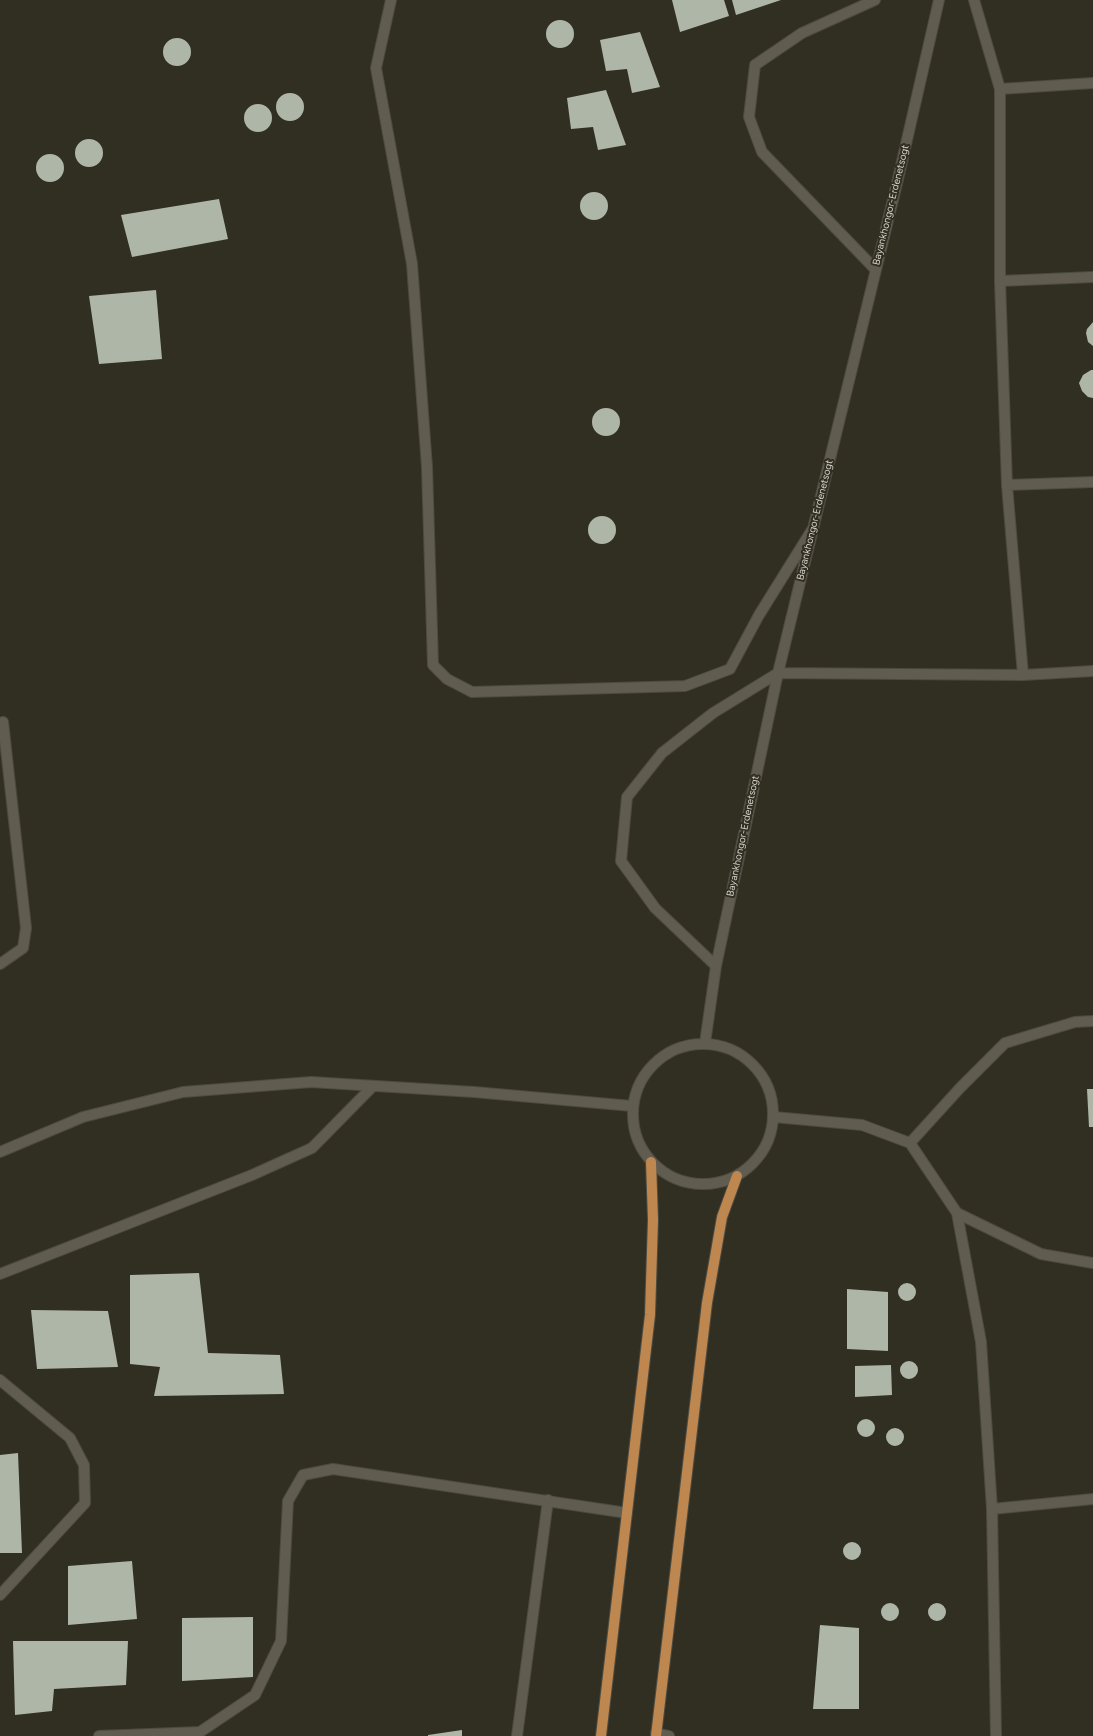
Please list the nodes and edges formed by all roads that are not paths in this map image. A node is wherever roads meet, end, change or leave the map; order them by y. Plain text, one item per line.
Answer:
1 (391, 0) edge
2 (875, 0) edge
3 (939, 0) edge
4 (974, 0) edge
5 (1093, 83) edge
6 (1000, 89) junction
7 (876, 270) junction
8 (1093, 277) edge
9 (1000, 281) junction
10 (1093, 482) edge
11 (1007, 485) junction
12 (812, 530) junction
13 (1093, 671) edge
14 (778, 673) junction
15 (1023, 675) junction
16 (3, 722) dead end
17 (0, 964) edge
18 (716, 966) junction
19 (1093, 1021) edge
20 (706, 1043) junction
21 (373, 1086) junction
22 (632, 1106) junction
23 (774, 1117) junction
24 (910, 1143) junction
25 (0, 1152) edge
26 (651, 1162) junction
27 (737, 1176) junction
28 (957, 1213) junction
29 (1093, 1263) edge
30 (0, 1274) edge
31 (0, 1380) edge
32 (1093, 1499) edge
33 (548, 1500) junction
34 (992, 1509) junction
35 (627, 1513) junction
36 (0, 1595) edge
37 (656, 1735) edge
38 (100, 1736) edge
39 (517, 1736) edge
40 (601, 1736) edge
41 (669, 1736) edge
42 (996, 1736) edge

1 - 12 street
2 - 7 street
3 - 7 street, Bayankhongor-Erdenetsogt
4 - 6 street
5 - 6 street
6 - 9 street
7 - 12 street, Bayankhongor-Erdenetsogt
8 - 9 street
9 - 11 street
10 - 11 street
11 - 15 street
12 - 14 street, Bayankhongor-Erdenetsogt
13 - 15 street
14 - 15 street
14 - 18 street, Bayankhongor-Erdenetsogt
14 - 18 street
16 - 17 street
18 - 20 street, Bayankhongor-Erdenetsogt
19 - 24 street
20 - 22 street
20 - 23 street
21 - 22 street
21 - 25 street
21 - 30 street
22 - 26 street
23 - 24 street
23 - 27 street
24 - 28 street
26 - 27 street
26 - 35 main road
27 - 37 main road
28 - 29 street
28 - 34 street
31 - 36 street
32 - 34 street
33 - 35 street
33 - 38 street
33 - 39 street
34 - 42 street
35 - 40 main road
37 - 41 street

